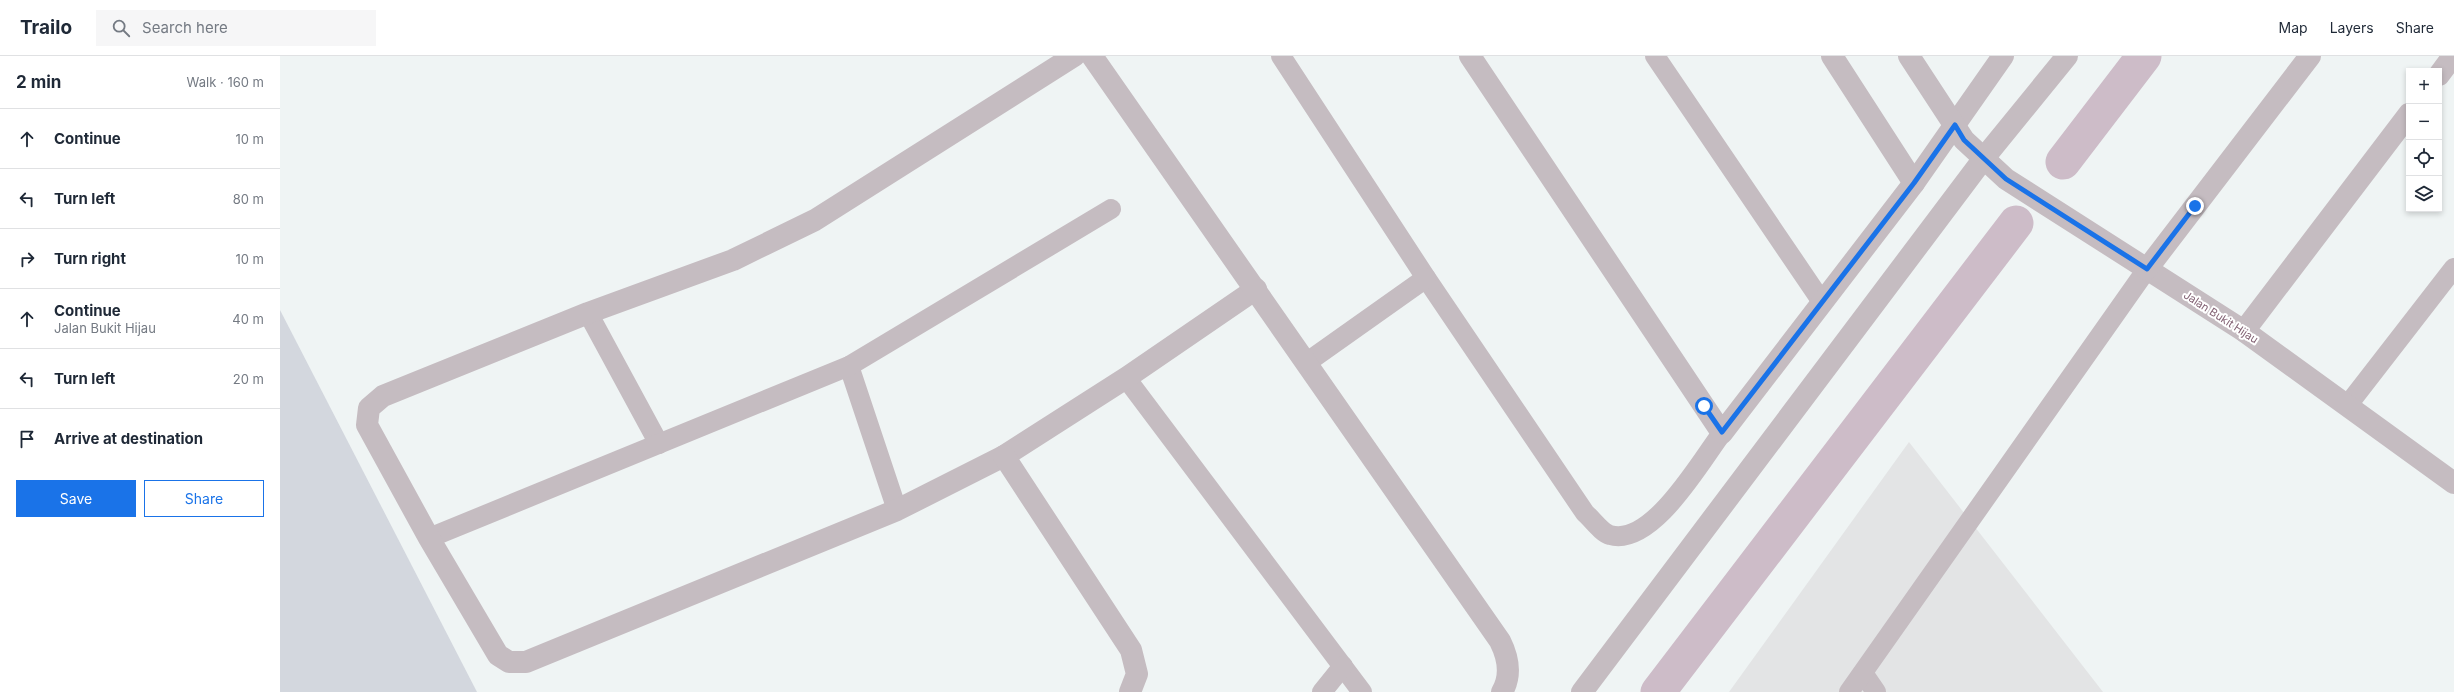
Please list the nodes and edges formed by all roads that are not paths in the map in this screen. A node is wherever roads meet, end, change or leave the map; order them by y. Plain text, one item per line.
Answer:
1 (1074, 56) edge
2 (1092, 56) edge
3 (1281, 56) edge
4 (1470, 56) edge
5 (1655, 56) edge
6 (1832, 56) edge
7 (1909, 56) edge
8 (2067, 56) edge
9 (2310, 56) edge
10 (2453, 56) edge
11 (1994, 60) edge
12 (2442, 71) edge
13 (2406, 118) edge
14 (1955, 125) junction
15 (1984, 158) junction
16 (1914, 183) junction
17 (1111, 209) dead end
18 (2454, 268) edge
19 (2147, 269) junction
20 (1426, 278) junction
21 (1256, 289) junction
22 (1822, 302) junction
23 (588, 313) junction
24 (2244, 331) junction
25 (1306, 363) junction
26 (849, 366) junction
27 (1126, 378) junction
28 (2347, 406) junction
29 (1722, 432) junction
30 (659, 444) junction
31 (1004, 456) junction
32 (2454, 483) edge
33 (897, 510) junction
34 (429, 538) junction
35 (1343, 666) junction
36 (1863, 672) junction
37 (1130, 692) edge
38 (1322, 692) edge
39 (1362, 692) edge
40 (1502, 692) edge
41 (1582, 692) edge
42 (1849, 692) edge
43 (1876, 692) edge

1 - 23 street
2 - 21 street
3 - 20 lane
4 - 29 street
5 - 22 lane
6 - 16 street
7 - 14 street, Jalan Bukit Hijau
8 - 15 street
9 - 19 street
10 - 12 street
11 - 14 street
13 - 24 street
14 - 15 street, Jalan Bukit Hijau
14 - 16 street
15 - 19 street, Jalan Bukit Hijau
15 - 41 street
16 - 22 street
17 - 26 lane
18 - 28 lane
19 - 24 street, Jalan Bukit Hijau
19 - 36 lane
20 - 25 lane
20 - 29 lane
21 - 25 street
21 - 27 street
22 - 29 street
23 - 30 lane
23 - 34 street
24 - 28 street, Jalan Bukit Hijau
25 - 40 street
26 - 30 lane
26 - 33 lane
27 - 31 street
27 - 35 lane
28 - 32 street, Jalan Bukit Hijau
30 - 34 lane
31 - 33 street
31 - 37 street
33 - 34 street
35 - 38 lane
35 - 39 lane
36 - 42 lane
36 - 43 lane

